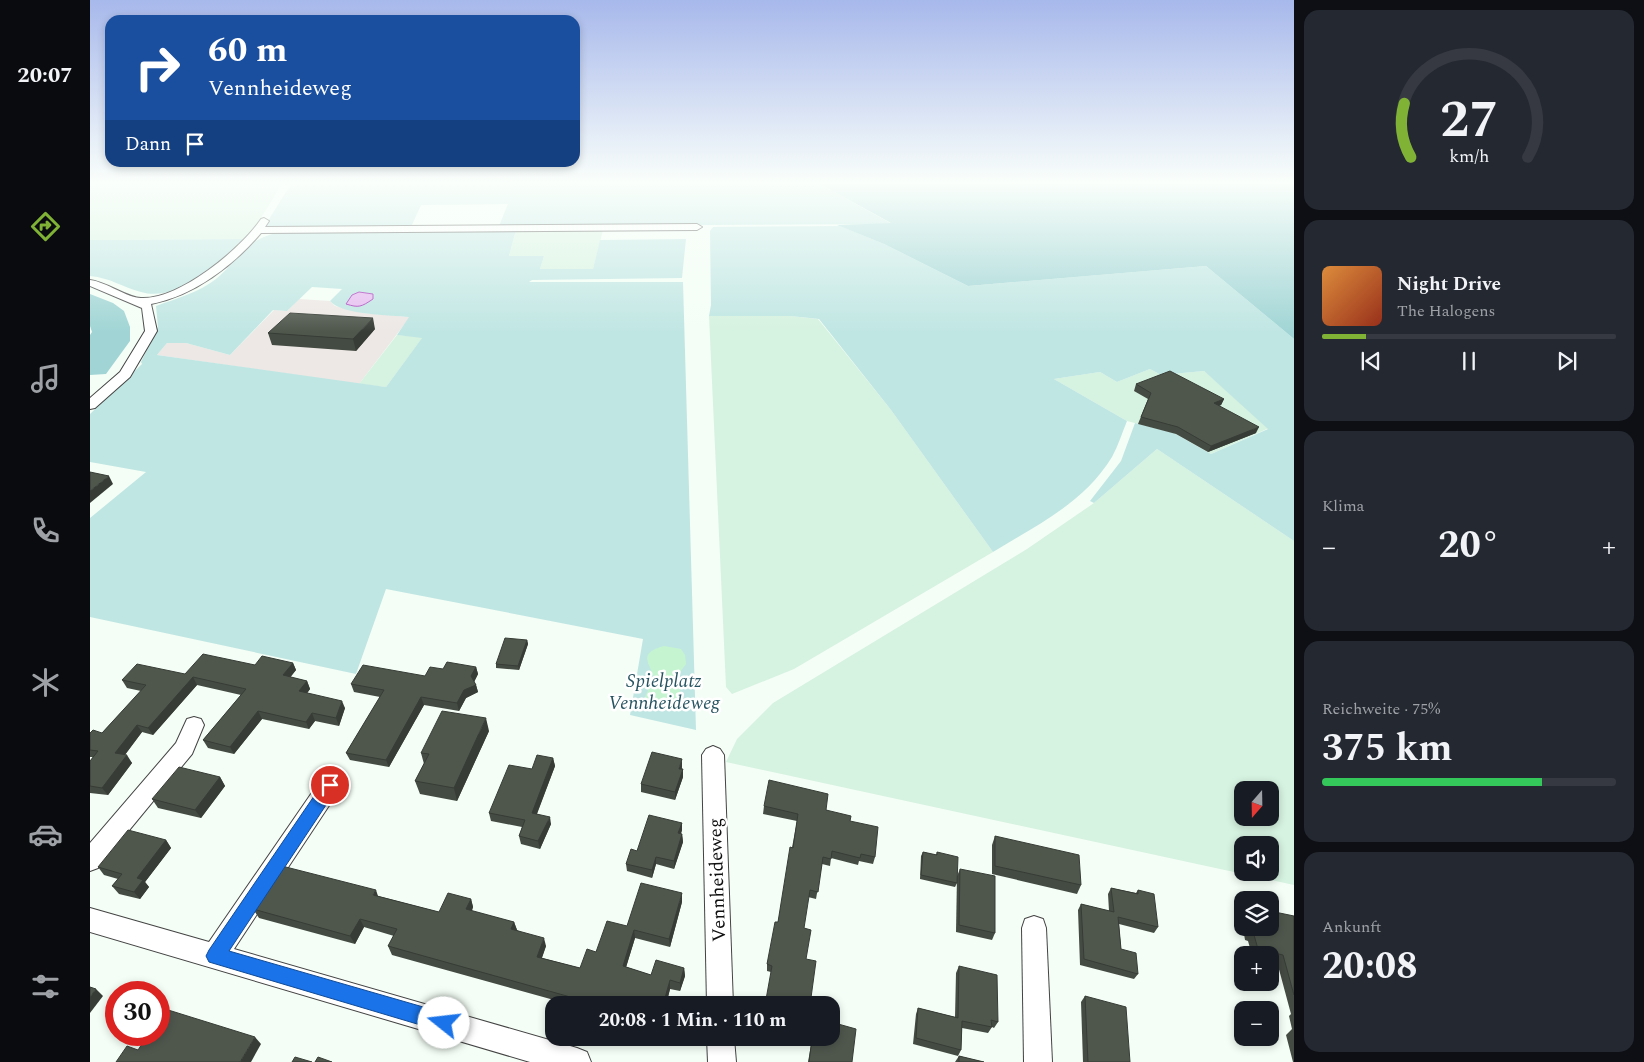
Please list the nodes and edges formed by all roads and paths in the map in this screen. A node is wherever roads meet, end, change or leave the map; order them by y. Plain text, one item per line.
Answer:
1 (254, 234) edge
2 (90, 283) edge
3 (138, 302) junction
4 (90, 405) edge
5 (194, 726) dead end
6 (713, 754) dead end
7 (330, 785) dead end
8 (90, 860) edge
9 (90, 920) edge
10 (1034, 928) dead end
11 (215, 956) junction
12 (720, 996) edge
13 (721, 1046) edge
14 (577, 1062) edge
15 (722, 1062) edge
16 (1038, 1062) edge

1 - 3 street
2 - 3 street
3 - 4 street
5 - 8 street
6 - 12 street, Vennheideweg
7 - 11 street
9 - 11 street
10 - 16 street
11 - 14 street
13 - 15 street

